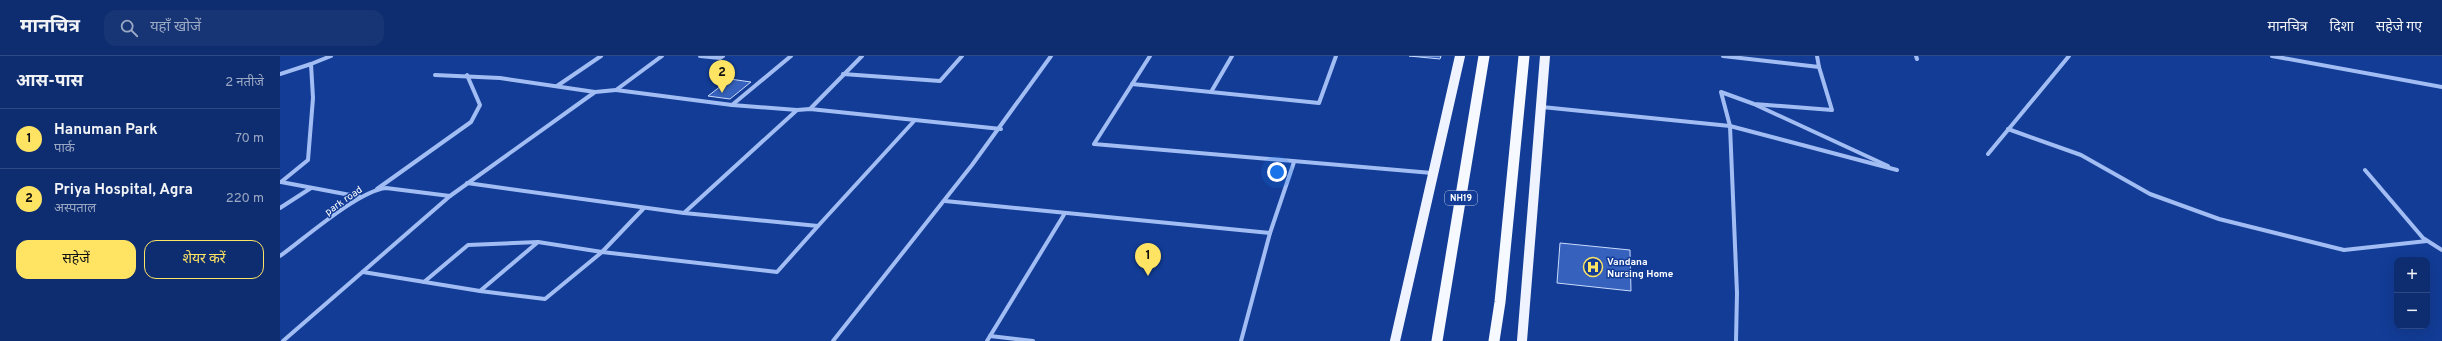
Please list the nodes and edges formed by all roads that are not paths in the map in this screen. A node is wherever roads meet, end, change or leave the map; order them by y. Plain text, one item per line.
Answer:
1 (331, 56) edge
2 (601, 56) edge
3 (662, 56) edge
4 (700, 56) edge
5 (723, 56) edge
6 (791, 56) edge
7 (862, 56) edge
8 (962, 56) edge
9 (1051, 56) edge
10 (1150, 56) edge
11 (1232, 56) edge
12 (1336, 56) edge
13 (1460, 56) edge
14 (1484, 56) edge
15 (1524, 56) edge
16 (1545, 56) edge
17 (1722, 56) edge
18 (1817, 56) edge
19 (2069, 56) edge
20 (2272, 56) edge
21 (311, 64) junction
22 (1819, 67) junction
23 (280, 74) edge
24 (843, 74) junction
25 (435, 75) dead end
26 (467, 75) junction
27 (1132, 84) junction
28 (557, 86) junction
29 (2442, 86) edge
30 (616, 90) junction
31 (595, 92) junction
32 (1211, 92) junction
33 (1754, 104) junction
34 (732, 105) junction
35 (1542, 107) junction
36 (810, 109) junction
37 (796, 110) junction
38 (915, 120) junction
39 (1730, 126) junction
40 (1001, 129) junction
41 (2008, 129) junction
42 (1988, 154) dead end
43 (1294, 162) junction
44 (2364, 170) dead end
45 (1435, 174) junction
46 (281, 182) edge
47 (467, 183) junction
48 (311, 188) junction
49 (376, 189) junction
50 (450, 196) junction
51 (361, 197) junction
52 (945, 201) junction
53 (280, 208) edge
54 (644, 208) junction
55 (684, 213) junction
56 (1065, 214) junction
57 (818, 226) junction
58 (1270, 233) junction
59 (2427, 241) junction
60 (538, 242) junction
61 (2442, 250) edge
62 (602, 252) junction
63 (280, 256) edge
64 (363, 272) junction
65 (424, 282) junction
66 (480, 291) junction
67 (990, 336) junction
68 (283, 341) edge
69 (833, 341) edge
70 (987, 341) edge
71 (1033, 341) edge
72 (1241, 341) edge
73 (1395, 341) edge
74 (1437, 341) edge
75 (1494, 341) edge
76 (1522, 341) edge
77 (1736, 341) edge

1 - 21 street
2 - 28 street
3 - 30 street
4 - 5 street
6 - 34 street
7 - 24 street
8 - 24 street
9 - 40 street
10 - 27 street
11 - 32 street
12 - 32 street
13 - 45 main road
14 - 74 highway, NH19
15 - 75 highway
16 - 35 main road
17 - 22 street
18 - 22 street
19 - 41 street
20 - 29 street
21 - 23 street
21 - 46 street
22 - 33 street
24 - 36 street
25 - 26 street
26 - 28 street
26 - 49 street
27 - 32 street
27 - 43 street
28 - 31 street
30 - 31 street
30 - 34 street
31 - 47 street
33 - 39 street
33 - 39 street
34 - 37 street
35 - 39 street
35 - 76 main road
36 - 37 street
36 - 38 street
37 - 55 street
38 - 40 street
38 - 57 street
39 - 77 street
40 - 52 street
41 - 42 street
41 - 59 street
43 - 45 street
43 - 58 street
44 - 59 street
45 - 73 main road
46 - 48 street
47 - 50 street
47 - 54 street
48 - 51 street
48 - 53 street
49 - 50 street, park road
49 - 51 street, park road
50 - 64 street
51 - 63 street, park road
52 - 56 street
52 - 69 street
54 - 55 street
54 - 62 street
55 - 57 street
56 - 58 street
56 - 67 street
57 - 62 street
58 - 72 street
59 - 61 street
60 - 62 street
60 - 65 street
60 - 66 street
62 - 66 street
64 - 65 street
64 - 68 street
65 - 66 street
67 - 70 street
67 - 71 street

